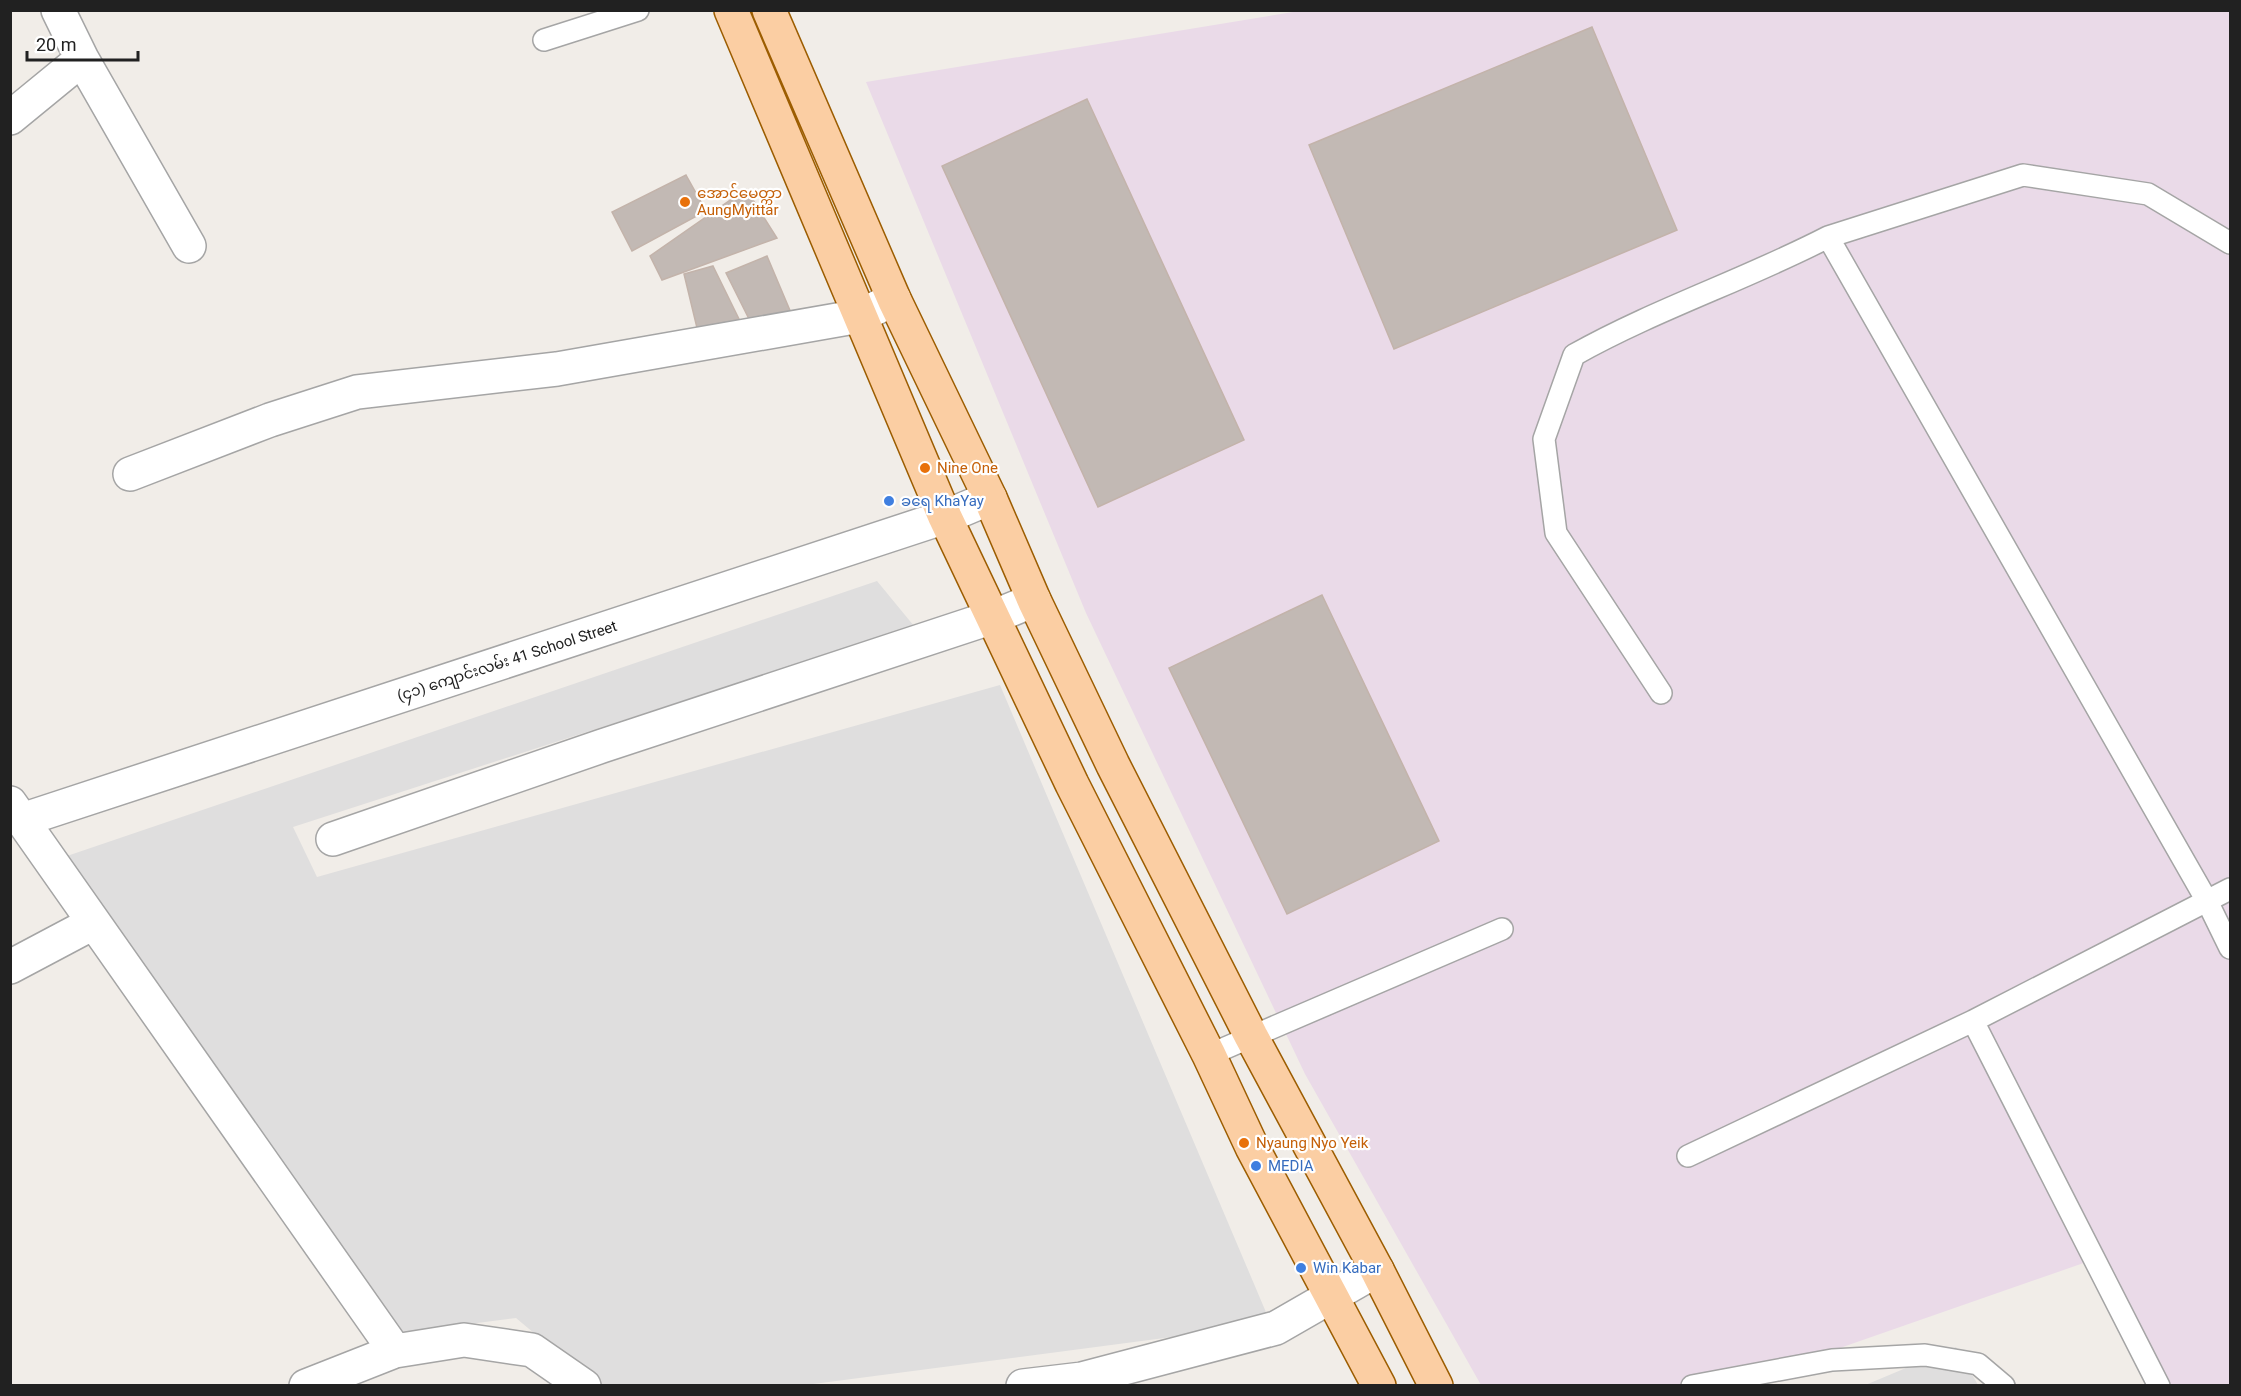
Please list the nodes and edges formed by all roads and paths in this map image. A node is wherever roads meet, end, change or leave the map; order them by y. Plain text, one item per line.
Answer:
1 (58, 10) edge
2 (638, 10) edge
3 (731, 10) edge
4 (769, 10) edge
5 (544, 40) dead end
6 (82, 59) junction
7 (10, 118) edge
8 (1828, 237) junction
9 (2230, 243) edge
10 (189, 246) dead end
11 (894, 299) junction
12 (860, 316) junction
13 (130, 474) dead end
14 (990, 498) junction
15 (945, 517) junction
16 (1034, 600) junction
17 (993, 617) junction
18 (1661, 693) dead end
19 (16, 811) edge
20 (333, 839) dead end
21 (2230, 889) edge
22 (2207, 901) junction
23 (93, 923) junction
24 (1502, 929) dead end
25 (2230, 948) edge
26 (10, 967) edge
27 (1972, 1021) junction
28 (1251, 1036) junction
29 (1209, 1055) junction
30 (1688, 1156) dead end
31 (1377, 1270) junction
32 (1331, 1298) junction
33 (395, 1351) junction
34 (306, 1386) edge
35 (584, 1386) edge
36 (1023, 1386) edge
37 (1379, 1386) edge
38 (1436, 1386) edge
39 (1692, 1386) edge
40 (2004, 1386) edge
41 (2159, 1386) edge

1 - 6 street
2 - 5 lane
3 - 12 main road
4 - 11 main road
6 - 7 street
6 - 10 street
8 - 9 lane
8 - 18 lane
8 - 22 lane
11 - 12 street
11 - 14 main road
12 - 13 street
12 - 15 main road
14 - 15 street, (၄၁) ကျောင်းလမ်း 41 School Street
14 - 16 main road
15 - 17 main road
15 - 19 street, (၄၁) ကျောင်းလမ်း 41 School Street
16 - 17 street
16 - 28 main road
17 - 20 street
17 - 29 main road
19 - 23 street
21 - 22 lane
22 - 25 lane
22 - 27 lane
23 - 26 street
23 - 33 street
24 - 28 lane
27 - 30 lane
27 - 41 lane
28 - 29 lane
28 - 31 main road
29 - 32 main road
31 - 32 street
31 - 38 main road
32 - 36 street
32 - 37 main road
33 - 34 street
33 - 35 street
39 - 40 lane

